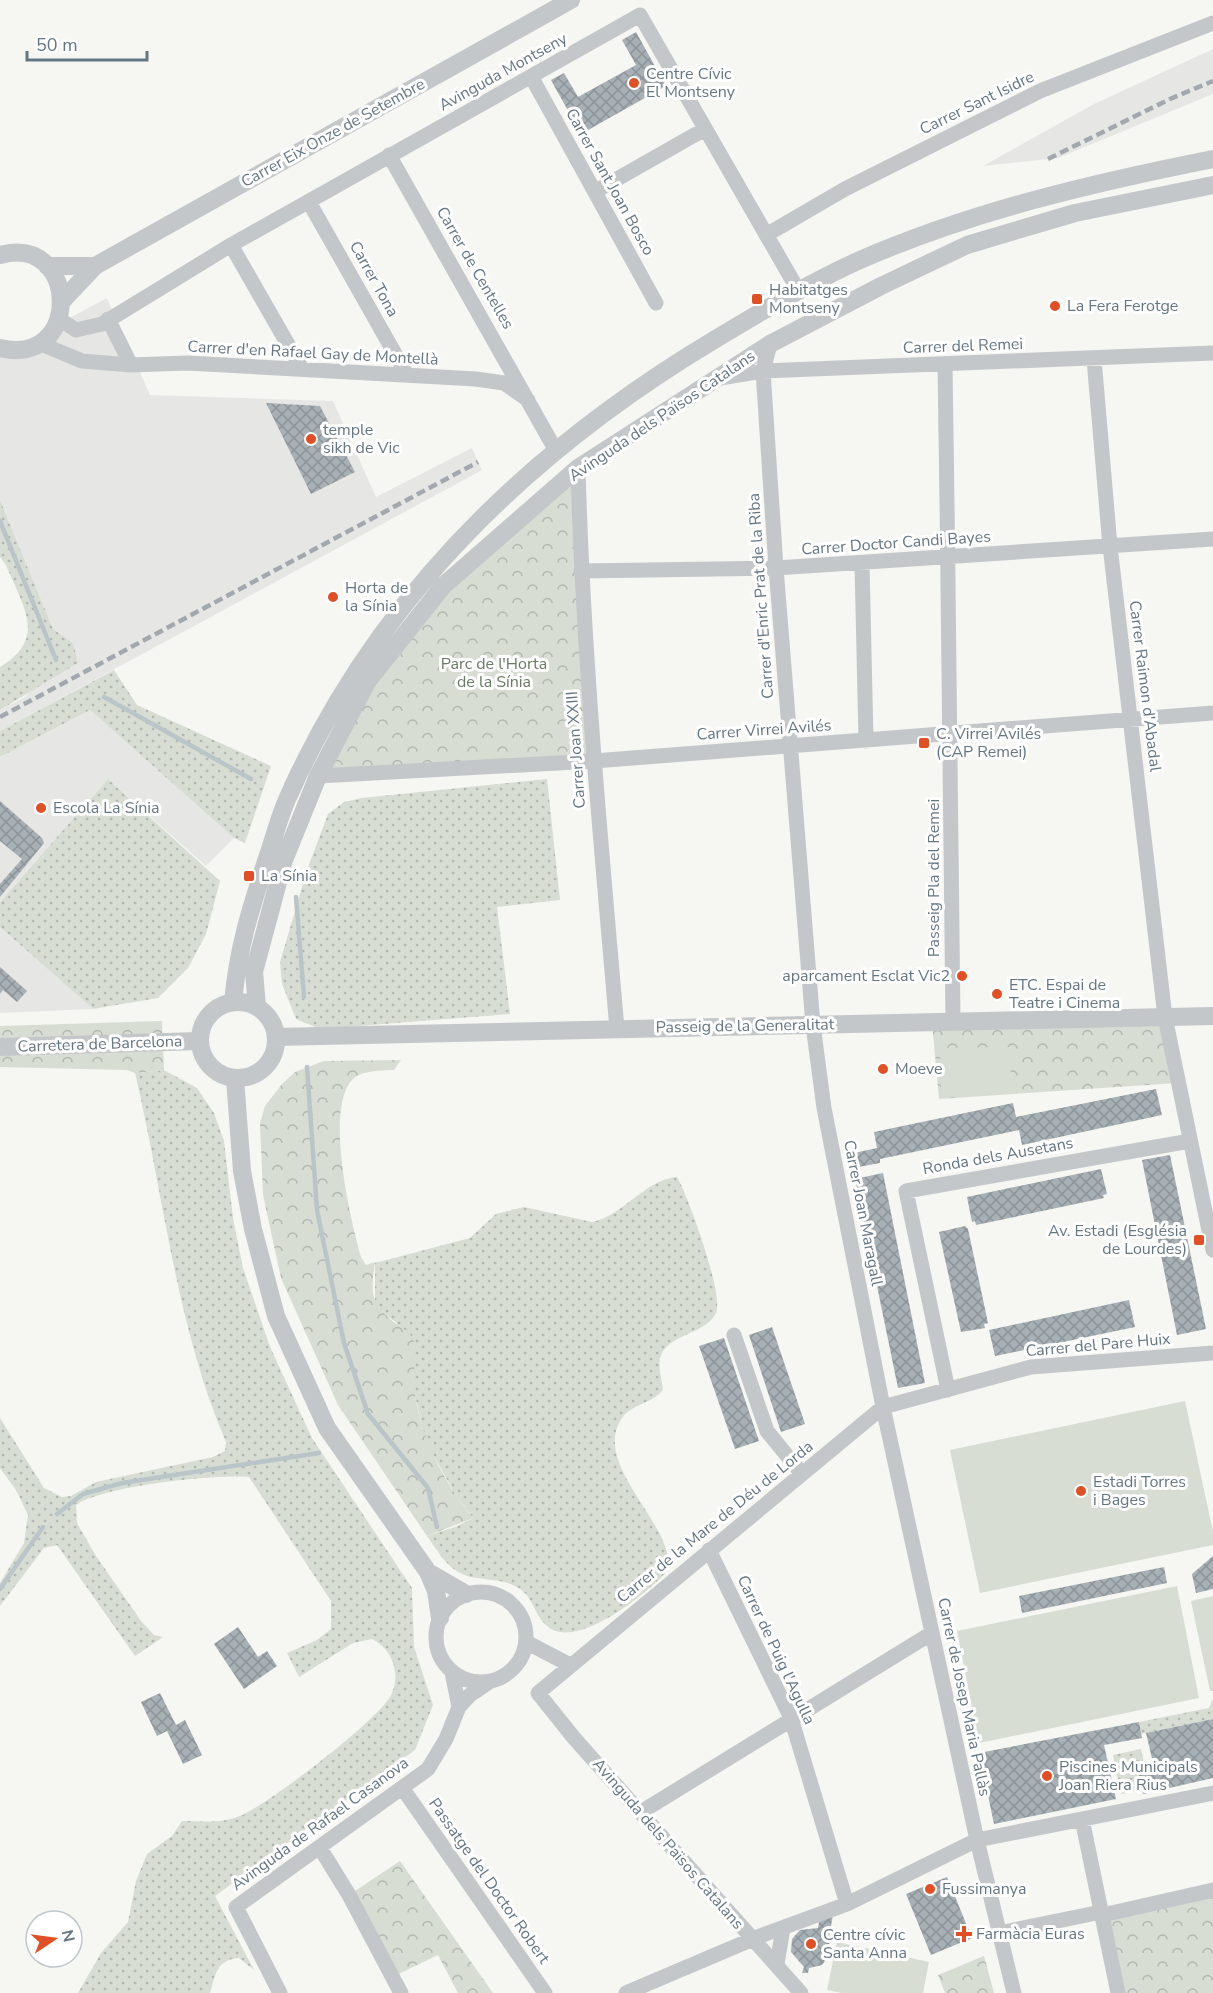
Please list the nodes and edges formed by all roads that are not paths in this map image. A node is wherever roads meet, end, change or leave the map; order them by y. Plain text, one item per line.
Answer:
1 (571, 0) edge
2 (1213, 23) edge
3 (532, 78) junction
4 (705, 129) junction
5 (389, 155) junction
6 (1213, 159) edge
7 (1213, 185) edge
8 (596, 190) junction
9 (309, 202) junction
10 (766, 235) junction
11 (231, 244) junction
12 (0, 255) edge
13 (47, 266) junction
14 (95, 266) junction
15 (798, 290) junction
16 (656, 303) dead end
17 (61, 310) junction
18 (108, 319) junction
19 (39, 344) junction
20 (771, 344) junction
21 (0, 348) edge
22 (1213, 353) edge
23 (1094, 359) junction
24 (131, 365) junction
25 (945, 365) junction
26 (302, 369) junction
27 (763, 371) junction
28 (407, 375) junction
29 (714, 379) junction
30 (528, 400) junction
31 (555, 449) junction
32 (578, 468) junction
33 (1213, 539) edge
34 (1110, 546) junction
35 (946, 558) junction
36 (862, 563) junction
37 (776, 568) junction
38 (581, 571) junction
39 (1213, 713) edge
40 (1132, 721) junction
41 (952, 734) junction
42 (866, 741) junction
43 (791, 746) junction
44 (594, 761) junction
45 (318, 776) junction
46 (233, 1002) junction
47 (257, 1006) junction
48 (1213, 1016) edge
49 (1165, 1017) junction
50 (953, 1022) junction
51 (813, 1025) junction
52 (617, 1029) junction
53 (276, 1037) junction
54 (199, 1041) junction
55 (0, 1047) edge
56 (235, 1079) junction
57 (1190, 1141) junction
58 (1213, 1250) edge
59 (734, 1335) dead end
60 (1213, 1353) edge
61 (948, 1390) junction
62 (883, 1407) junction
63 (802, 1474) junction
64 (709, 1550) junction
65 (428, 1572) junction
66 (466, 1594) junction
67 (440, 1618) junction
68 (932, 1633) junction
69 (526, 1642) junction
70 (570, 1665) junction
71 (452, 1672) junction
72 (489, 1682) junction
73 (538, 1693) joint
74 (459, 1707) junction
75 (791, 1718) junction
76 (403, 1789) junction
77 (1213, 1793) edge
78 (641, 1812) junction
79 (1082, 1819) junction
80 (977, 1840) junction
81 (320, 1848) junction
82 (1213, 1890) edge
83 (847, 1904) junction
84 (1101, 1912) junction
85 (783, 1928) junction
86 (999, 1933) junction
87 (752, 1939) junction
88 (777, 1964) junction
89 (280, 1993) edge
90 (400, 1993) edge
91 (545, 1993) edge
92 (626, 1993) edge
93 (801, 1993) edge
94 (1014, 1993) edge
95 (1118, 1993) edge

1 - 14 street, Carrer Eix Onze de Setembre
2 - 10 street, Carrer Sant Isidre
3 - 4 street, Avinguda Montseny
3 - 5 street, Avinguda Montseny
3 - 8 street, Carrer Sant Joan Bosco
4 - 8 street
4 - 10 street, Avinguda Montseny
5 - 9 street, Avinguda Montseny
5 - 30 street, Carrer de Centelles
6 - 15 street, Avinguda dels Països Catalans
7 - 20 street, Avinguda dels Països Catalans
8 - 16 street, Carrer Sant Joan Bosco
9 - 11 street, Avinguda Montseny
9 - 28 street, Carrer Tona
10 - 15 street, Avinguda Montseny
11 - 18 street, Avinguda Montseny
11 - 26 street
12 - 13 street
13 - 14 street, Carrer Eix Onze de Setembre
13 - 17 street
14 - 17 street, Carrer Eix Onze de Setembre
15 - 31 street, Avinguda dels Països Catalans
17 - 18 street, Avinguda Montseny
17 - 19 street, Carrer Eix Onze de Setembre
18 - 24 street
19 - 21 street
19 - 24 street, Carrer d'en Rafael Gay de Montellà
20 - 27 street, Carrer d'Enric Prat de la Riba
20 - 29 street, Avinguda dels Països Catalans
22 - 23 street, Carrer del Remei
23 - 25 street, Carrer del Remei
23 - 34 street, Carrer Raimon d'Abadal
24 - 26 street, Carrer d'en Rafael Gay de Montellà
25 - 27 street, Carrer del Remei
25 - 35 street, Passeig Pla del Remei
26 - 28 street, Carrer d'en Rafael Gay de Montellà
27 - 29 street, Carrer del Remei
27 - 37 street, Carrer d'Enric Prat de la Riba
28 - 30 street, Carrer d'en Rafael Gay de Montellà
29 - 32 street, Avinguda dels Països Catalans
30 - 31 street, Carrer d'en Rafael Gay de Montellà
31 - 46 street, Avinguda dels Països Catalans
32 - 38 street, Carrer Joan XXIII
32 - 45 street, Avinguda dels Països Catalans
33 - 34 street, Carrer Doctor Candi Bayes
34 - 35 street, Carrer Doctor Candi Bayes
34 - 40 street, Carrer Raimon d'Abadal
35 - 36 street, Carrer Doctor Candi Bayes
35 - 41 street, Passeig Pla del Remei
36 - 37 street, Carrer Doctor Candi Bayes
36 - 42 street
37 - 38 street, Carrer Doctor Candi Bayes
37 - 43 street, Carrer d'Enric Prat de la Riba
38 - 44 street, Carrer Joan XXIII
39 - 40 street, Carrer Virrei Avilés
40 - 41 street, Carrer Virrei Avilés
40 - 49 street, Carrer Raimon d'Abadal
41 - 42 street, Carrer Virrei Avilés
41 - 50 street, Passeig Pla del Remei
42 - 43 street, Carrer Virrei Avilés
43 - 44 street, Carrer Virrei Avilés
43 - 51 street, Carrer d'Enric Prat de la Riba
44 - 45 street, Carrer Virrei Avilés
44 - 52 street, Carrer Joan XXIII
45 - 47 street, Avinguda dels Països Catalans
46 - 47 street
46 - 54 street
47 - 53 street
48 - 49 street, Passeig de la Generalitat
49 - 50 street, Passeig de la Generalitat
49 - 57 street, Carrer Raimon d'Abadal
50 - 51 street, Passeig de la Generalitat
51 - 52 street, Passeig de la Generalitat
51 - 62 street, Carrer Joan Maragall
52 - 53 street, Passeig de la Generalitat
53 - 56 street
54 - 55 street, Carretera de Barcelona
54 - 56 street
56 - 65 street
57 - 58 street, Carrer Raimon d'Abadal
57 - 61 street, Ronda dels Ausetans
59 - 63 street
60 - 61 street, Carrer del Pare Huix
61 - 62 street, Carrer del Pare Huix
62 - 63 street, Carrer de la Mare de Déu de Lorda
62 - 68 street, Carrer de Josep Maria Pallàs
63 - 64 street, Carrer de la Mare de Déu de Lorda
64 - 70 street, Carrer de la Mare de Déu de Lorda
64 - 75 street, Carrer de Puig l'Agulla
65 - 66 street
65 - 67 street
66 - 67 street
66 - 69 street
67 - 71 street
68 - 75 street
68 - 80 street, Carrer de Josep Maria Pallàs
69 - 70 street
69 - 72 street
70 - 73 street, Carrer de la Mare de Déu de Lorda
71 - 72 street
71 - 74 street
72 - 74 street, Avinguda de Rafael Casanova
73 - 78 street, Avinguda dels Països Catalans
74 - 76 street, Avinguda de Rafael Casanova
75 - 78 street
75 - 83 street, Carrer de Puig l'Agulla
76 - 81 street, Avinguda de Rafael Casanova
76 - 91 street, Passatge del Doctor Robert
77 - 79 street
78 - 87 street, Avinguda dels Països Catalans
79 - 80 street
79 - 84 street
80 - 83 street
80 - 86 street, Carrer de Josep Maria Pallàs
81 - 89 street, Avinguda de Rafael Casanova
81 - 90 street
82 - 84 street
83 - 85 street
84 - 86 street
84 - 95 street
85 - 87 street
85 - 88 street
86 - 94 street, Carrer de Josep Maria Pallàs
87 - 88 street, Avinguda dels Països Catalans
87 - 92 street
88 - 93 street, Avinguda dels Països Catalans

